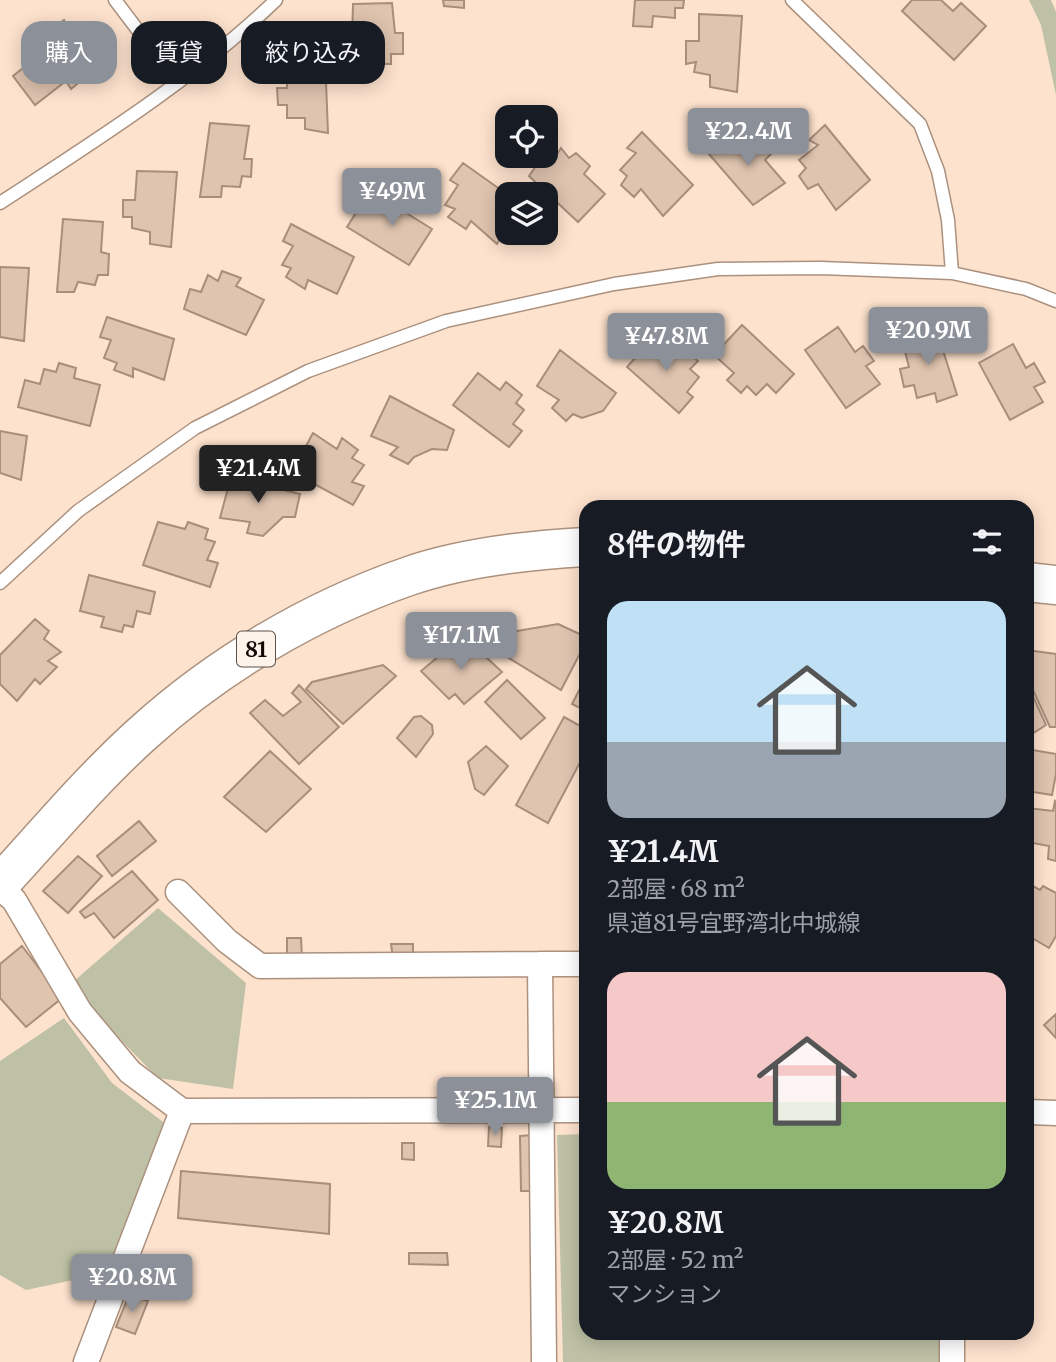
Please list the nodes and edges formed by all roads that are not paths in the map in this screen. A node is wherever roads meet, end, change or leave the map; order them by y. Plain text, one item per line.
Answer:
1 (114, 0) edge
2 (276, 0) edge
3 (792, 0) edge
4 (131, 22) edge
5 (227, 44) edge
6 (174, 84) edge
7 (0, 203) edge
8 (952, 273) junction
9 (1056, 301) edge
10 (579, 548) edge
11 (0, 583) edge
12 (1034, 583) edge
13 (1056, 585) edge
14 (0, 886) edge
15 (178, 892) dead end
16 (540, 964) junction
17 (579, 964) edge
18 (542, 1110) junction
19 (579, 1110) edge
20 (182, 1111) junction
21 (1034, 1112) edge
22 (1056, 1113) edge
23 (952, 1340) edge
24 (86, 1362) edge
25 (544, 1362) edge
26 (952, 1362) edge

1 - 4 lane
2 - 5 lane
3 - 8 lane
6 - 7 lane
8 - 9 lane
8 - 11 lane
10 - 14 main road, 81
12 - 13 main road
14 - 20 street
15 - 16 street
16 - 17 street
16 - 18 street
18 - 19 street
18 - 20 street
18 - 25 street
20 - 24 street
21 - 22 street
23 - 26 street

